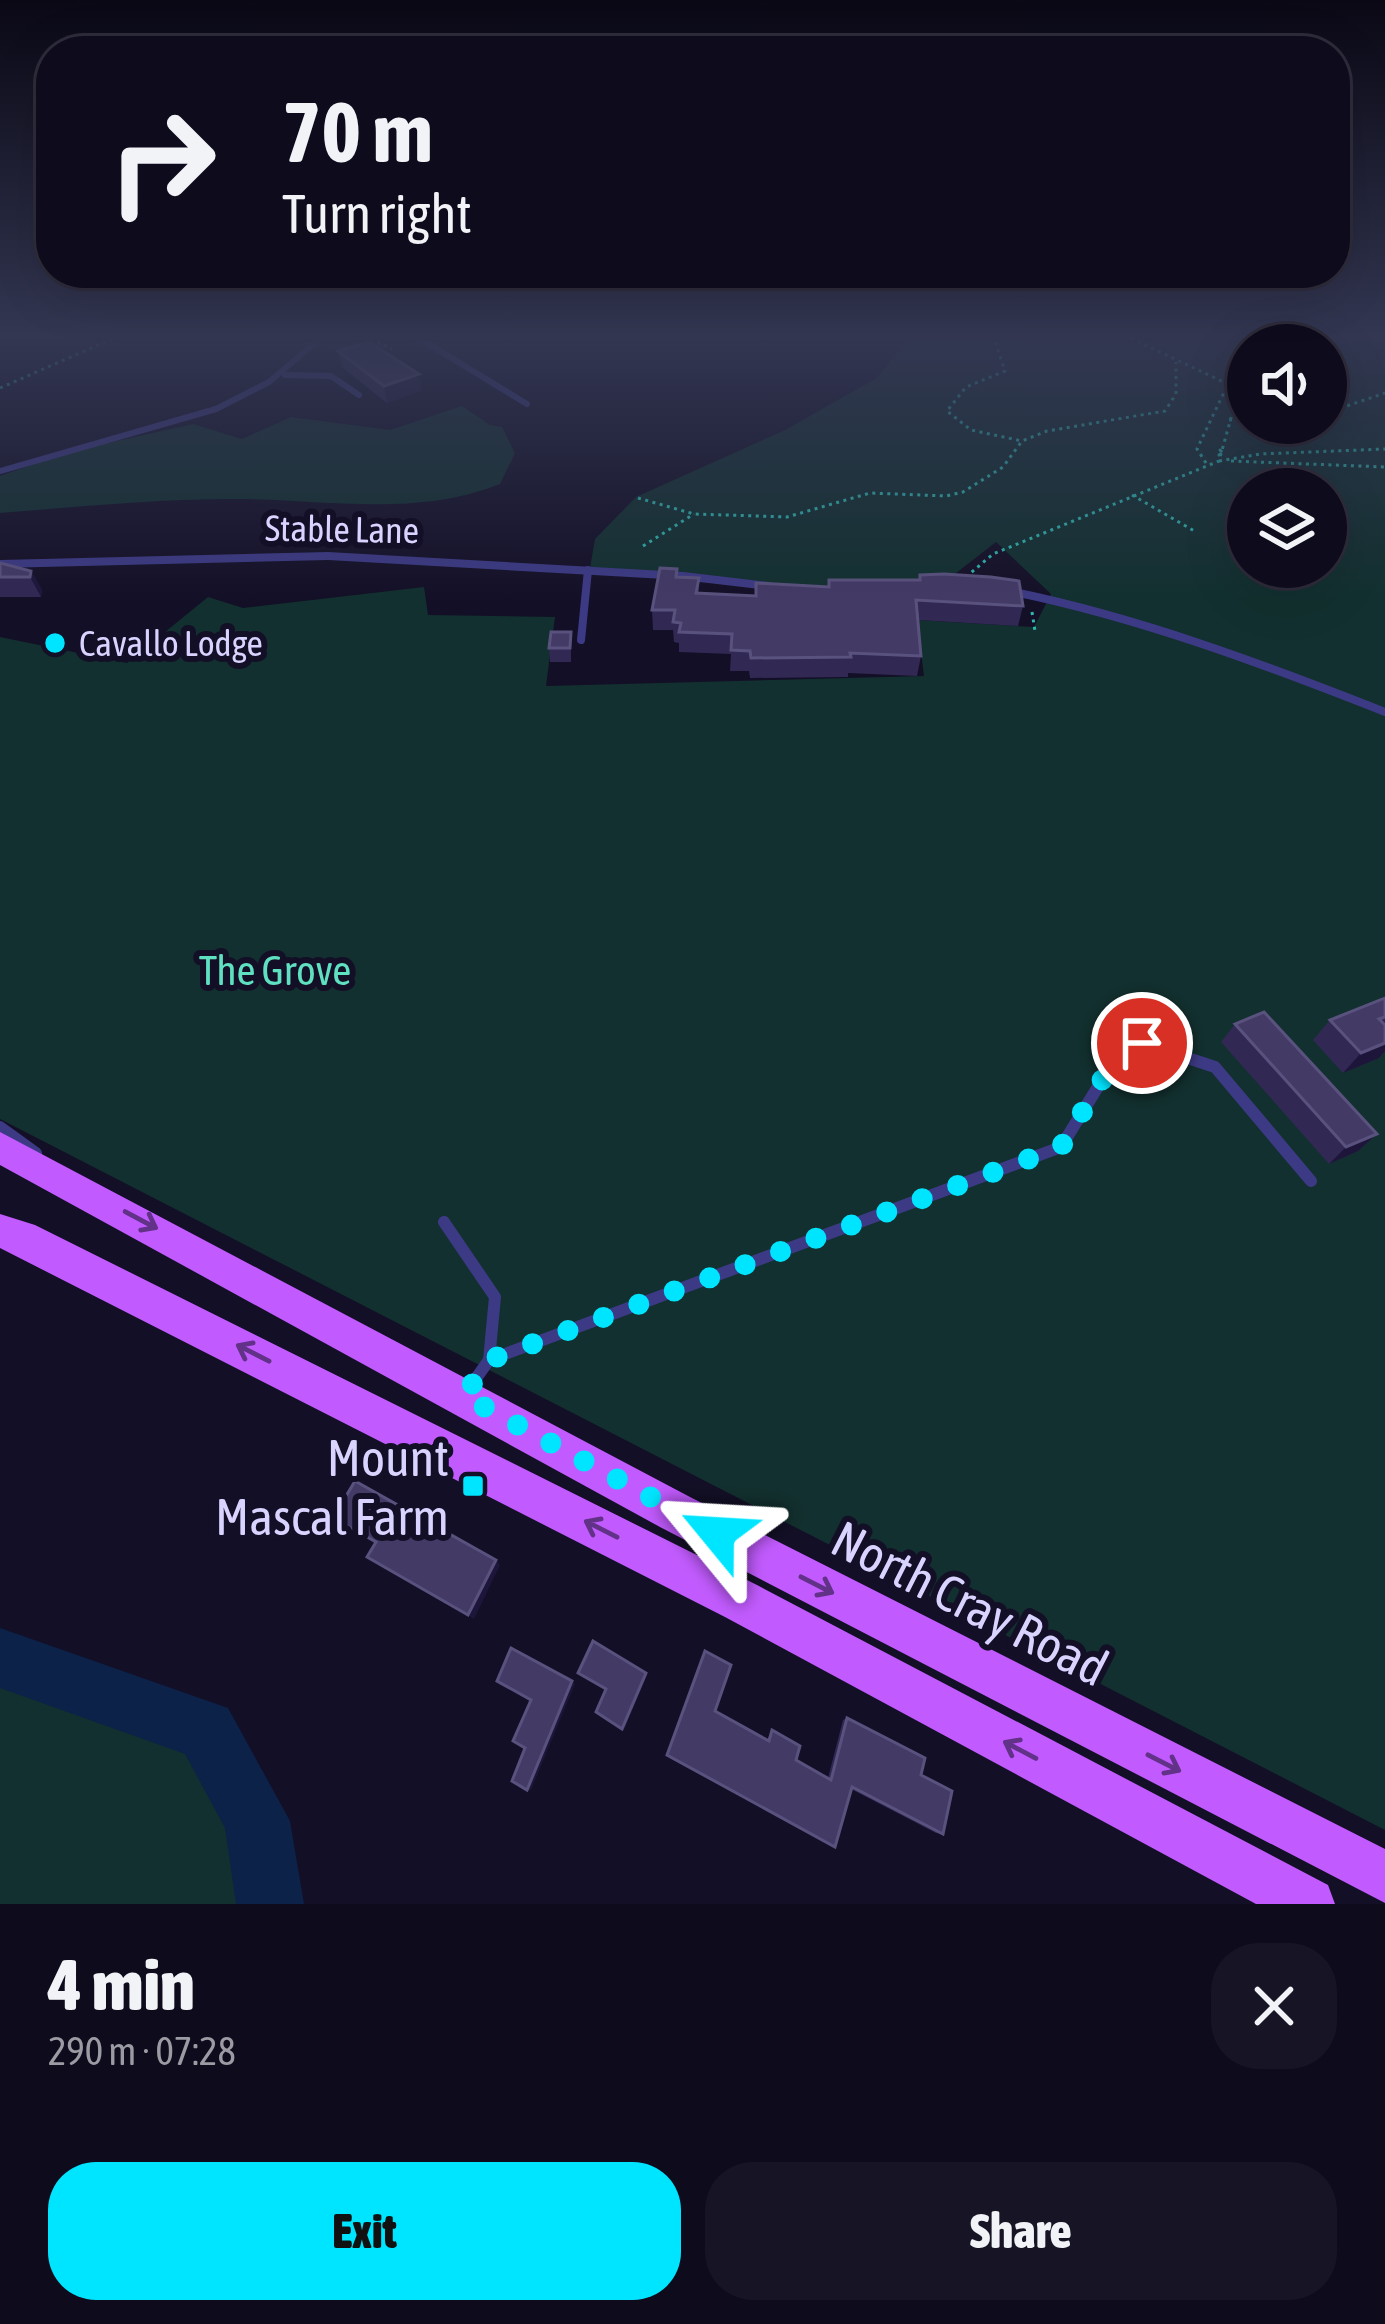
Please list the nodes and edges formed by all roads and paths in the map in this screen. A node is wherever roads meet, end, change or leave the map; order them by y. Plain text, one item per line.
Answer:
1 (170, 424) edge
2 (963, 424) edge
3 (1089, 424) edge
4 (1209, 424) edge
5 (1227, 427) edge
6 (1022, 441) junction
7 (1385, 449) edge
8 (1219, 455) junction
9 (1208, 464) junction
10 (1385, 467) edge
11 (0, 471) edge
12 (1132, 495) junction
13 (638, 497) dead end
14 (694, 514) junction
15 (1196, 532) dead end
16 (643, 546) dead end
17 (0, 564) edge
18 (588, 570) junction
19 (683, 576) joint
20 (958, 585) joint
21 (771, 586) edge
22 (581, 640) dead end
23 (1385, 712) edge
24 (0, 1126) edge
25 (0, 1147) edge
26 (1311, 1181) dead end
27 (71, 1184) junction
28 (444, 1222) dead end
29 (0, 1231) edge
30 (489, 1360) junction
31 (464, 1396) junction
32 (1385, 1877) edge
33 (1309, 1904) edge

1 - 11 lane
2 - 6 path
3 - 6 path
4 - 9 path
5 - 8 path
6 - 14 path
7 - 8 path
8 - 9 path
8 - 10 path
9 - 12 path
12 - 15 path
12 - 20 path
13 - 14 path
14 - 16 path
17 - 18 street, Stable Lane
18 - 19 street, Stable Lane
18 - 22 lane
19 - 21 lane
20 - 23 lane
24 - 27 lane
25 - 27 main road, North Cray Road
26 - 30 lane
27 -> 31 main road, North Cray Road
28 - 30 lane
33 -> 29 main road
30 - 31 lane
31 -> 32 main road, North Cray Road

